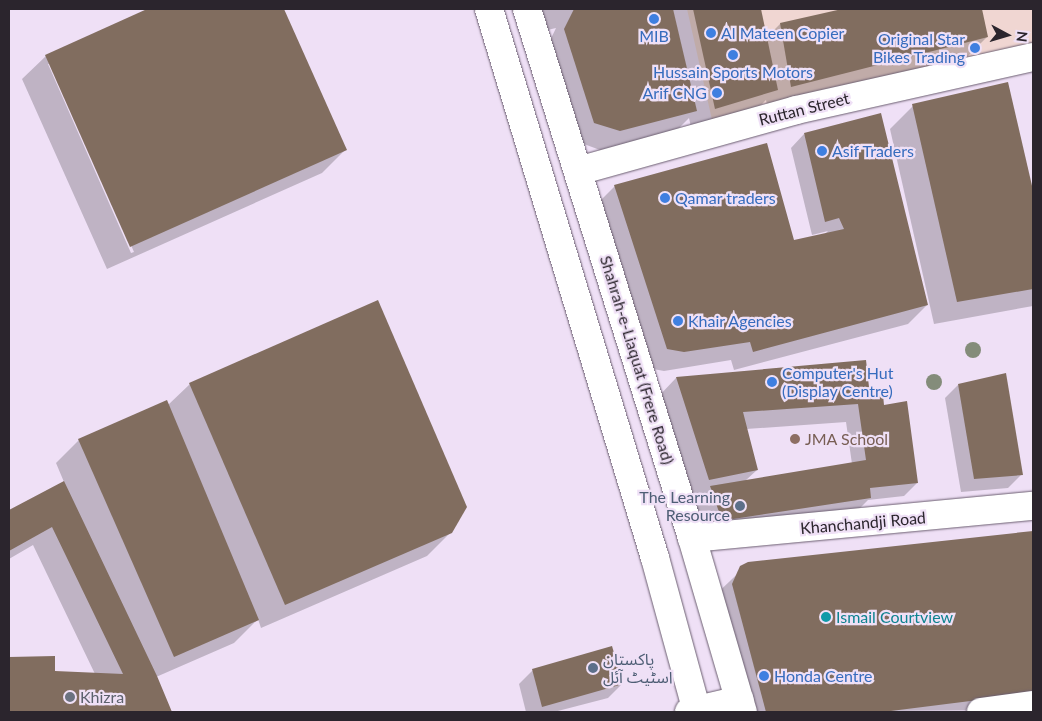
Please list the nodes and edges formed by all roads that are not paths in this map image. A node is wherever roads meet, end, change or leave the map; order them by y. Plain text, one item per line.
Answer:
1 (489, 9) edge
2 (527, 9) edge
3 (1033, 57) edge
4 (578, 171) junction
5 (1033, 506) edge
6 (692, 538) junction
7 (1033, 705) edge
8 (742, 706) edge
9 (694, 711) edge
10 (981, 712) edge

1 - 9 main road
2 - 4 main road, Shahrah-e-Liaquat (Frere Road)
3 - 4 main road, Ruttan Street
4 - 6 main road, Shahrah-e-Liaquat (Frere Road)
5 - 6 main road, Khanchandji Road
6 - 8 main road, Shahrah-e-Liaquat (Frere Road)
7 - 10 main road
8 - 9 main road

